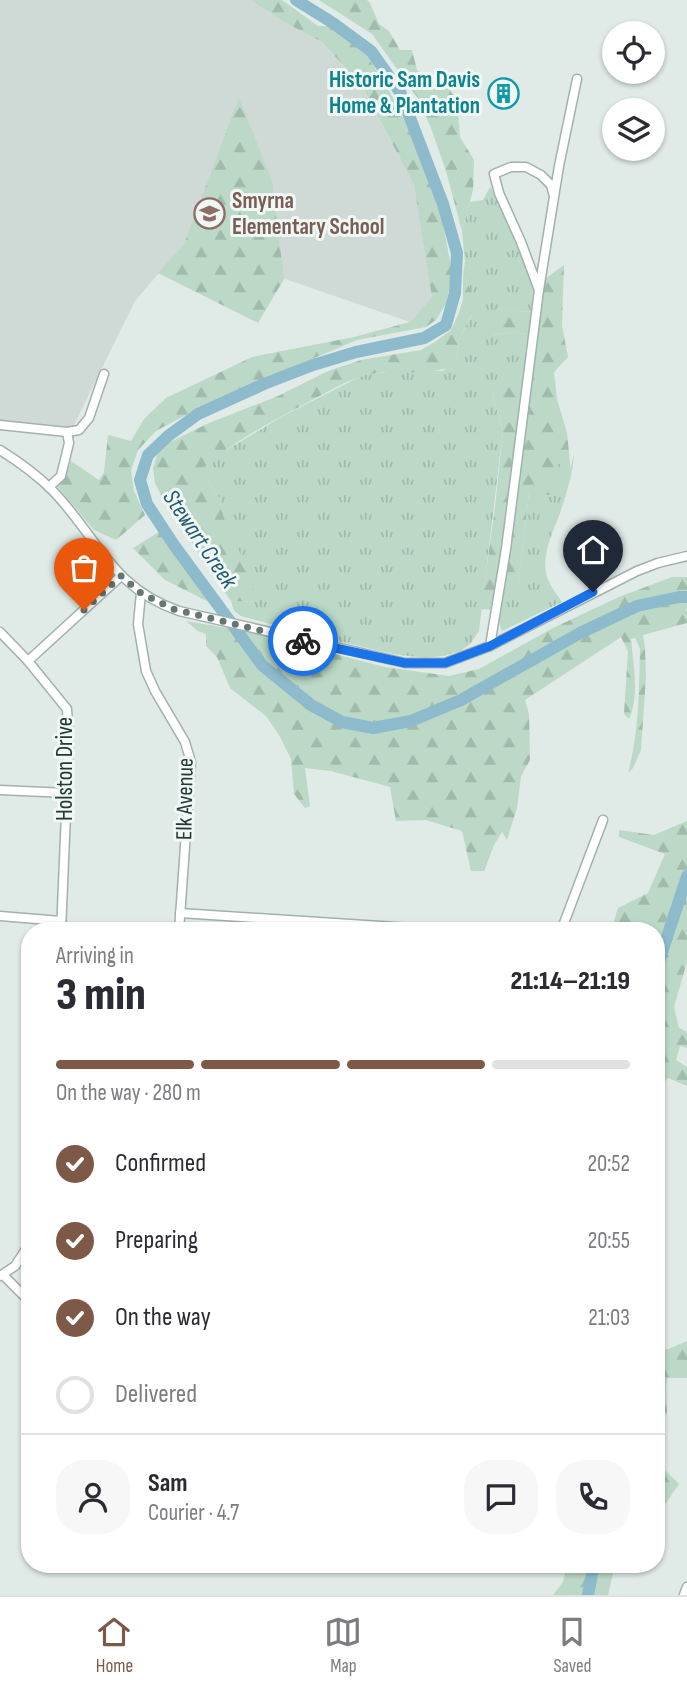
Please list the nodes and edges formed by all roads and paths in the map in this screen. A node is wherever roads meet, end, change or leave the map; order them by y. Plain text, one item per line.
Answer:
1 (577, 79) dead end
2 (554, 196) junction
3 (539, 290) junction
4 (104, 374) dead end
5 (0, 425) edge
6 (67, 432) junction
7 (0, 450) edge
8 (49, 488) junction
9 (687, 556) edge
10 (121, 576) junction
11 (141, 593) junction
12 (0, 632) edge
13 (490, 646) junction
14 (28, 661) junction
15 (0, 790) edge
16 (66, 793) junction
17 (603, 820) dead end
18 (180, 914) junction
19 (0, 916) edge
20 (294, 920) joint
21 (61, 921) joint
22 (180, 922) edge
23 (324, 922) edge
24 (564, 922) edge
25 (21, 1257) edge
26 (1, 1275) edge
27 (21, 1294) edge
28 (687, 1587) edge
29 (684, 1595) edge

1 - 2 street
2 - 3 street
2 - 3 street
3 - 13 street
4 - 6 street
5 - 6 street
6 - 8 street
7 - 8 street
8 - 10 street
9 - 13 street
10 - 11 street
10 - 14 street
11 - 13 street
11 - 18 street, Elk Avenue
12 - 14 street, Holston Drive
14 - 16 street, Holston Drive
15 - 16 street
16 - 21 street, Holston Drive
17 - 24 street
18 - 20 street
18 - 22 street, Elk Avenue
19 - 21 street
20 - 23 street
25 - 26 street
26 - 27 street
28 - 29 street

